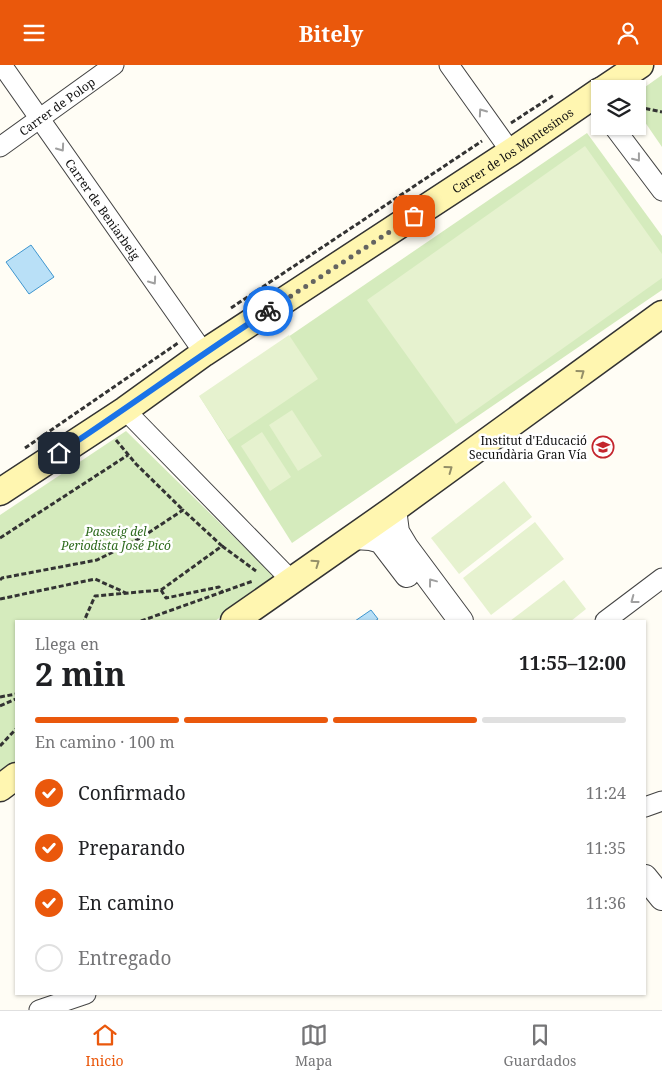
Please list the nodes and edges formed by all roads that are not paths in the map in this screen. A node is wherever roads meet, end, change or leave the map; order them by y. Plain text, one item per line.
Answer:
1 (2, 65) edge
2 (114, 65) edge
3 (449, 65) edge
4 (640, 65) edge
5 (621, 80) edge
6 (591, 102) edge
7 (40, 119) junction
8 (619, 135) edge
9 (0, 147) edge
10 (511, 152) junction
11 (662, 191) edge
12 (662, 314) edge
13 (204, 353) junction
14 (125, 410) junction
15 (0, 492) edge
16 (394, 509) junction
17 (354, 537) junction
18 (662, 578) edge
19 (291, 580) junction
20 (235, 620) edge
21 (441, 620) edge
22 (461, 620) edge
23 (606, 620) edge
24 (15, 777) edge
25 (0, 788) edge
26 (662, 801) edge
27 (646, 807) edge
28 (646, 878) edge
29 (662, 898) edge
30 (83, 995) edge
31 (39, 1010) edge

1 - 7 street, Carrer de Beniarbeig
2 - 7 street, Carrer de Polop
10 -> 3 street
4 - 5 main road, Carrer de los Montesinos
6 - 10 main road, Carrer de los Montesinos
7 - 9 street, Carrer de Polop
7 -> 13 street, Carrer de Beniarbeig
8 -> 11 street
10 - 13 main road, Carrer de los Montesinos
16 -> 12 main road
13 - 14 main road, Carrer de los Montesinos
14 - 15 main road, Carrer de los Montesinos
14 - 19 street
16 - 17 main road
22 -> 16 street
19 -> 17 main road
17 - 21 street
18 -> 23 street
19 - 20 main road
24 - 25 main road
26 - 27 street
28 - 29 street
30 - 31 street

